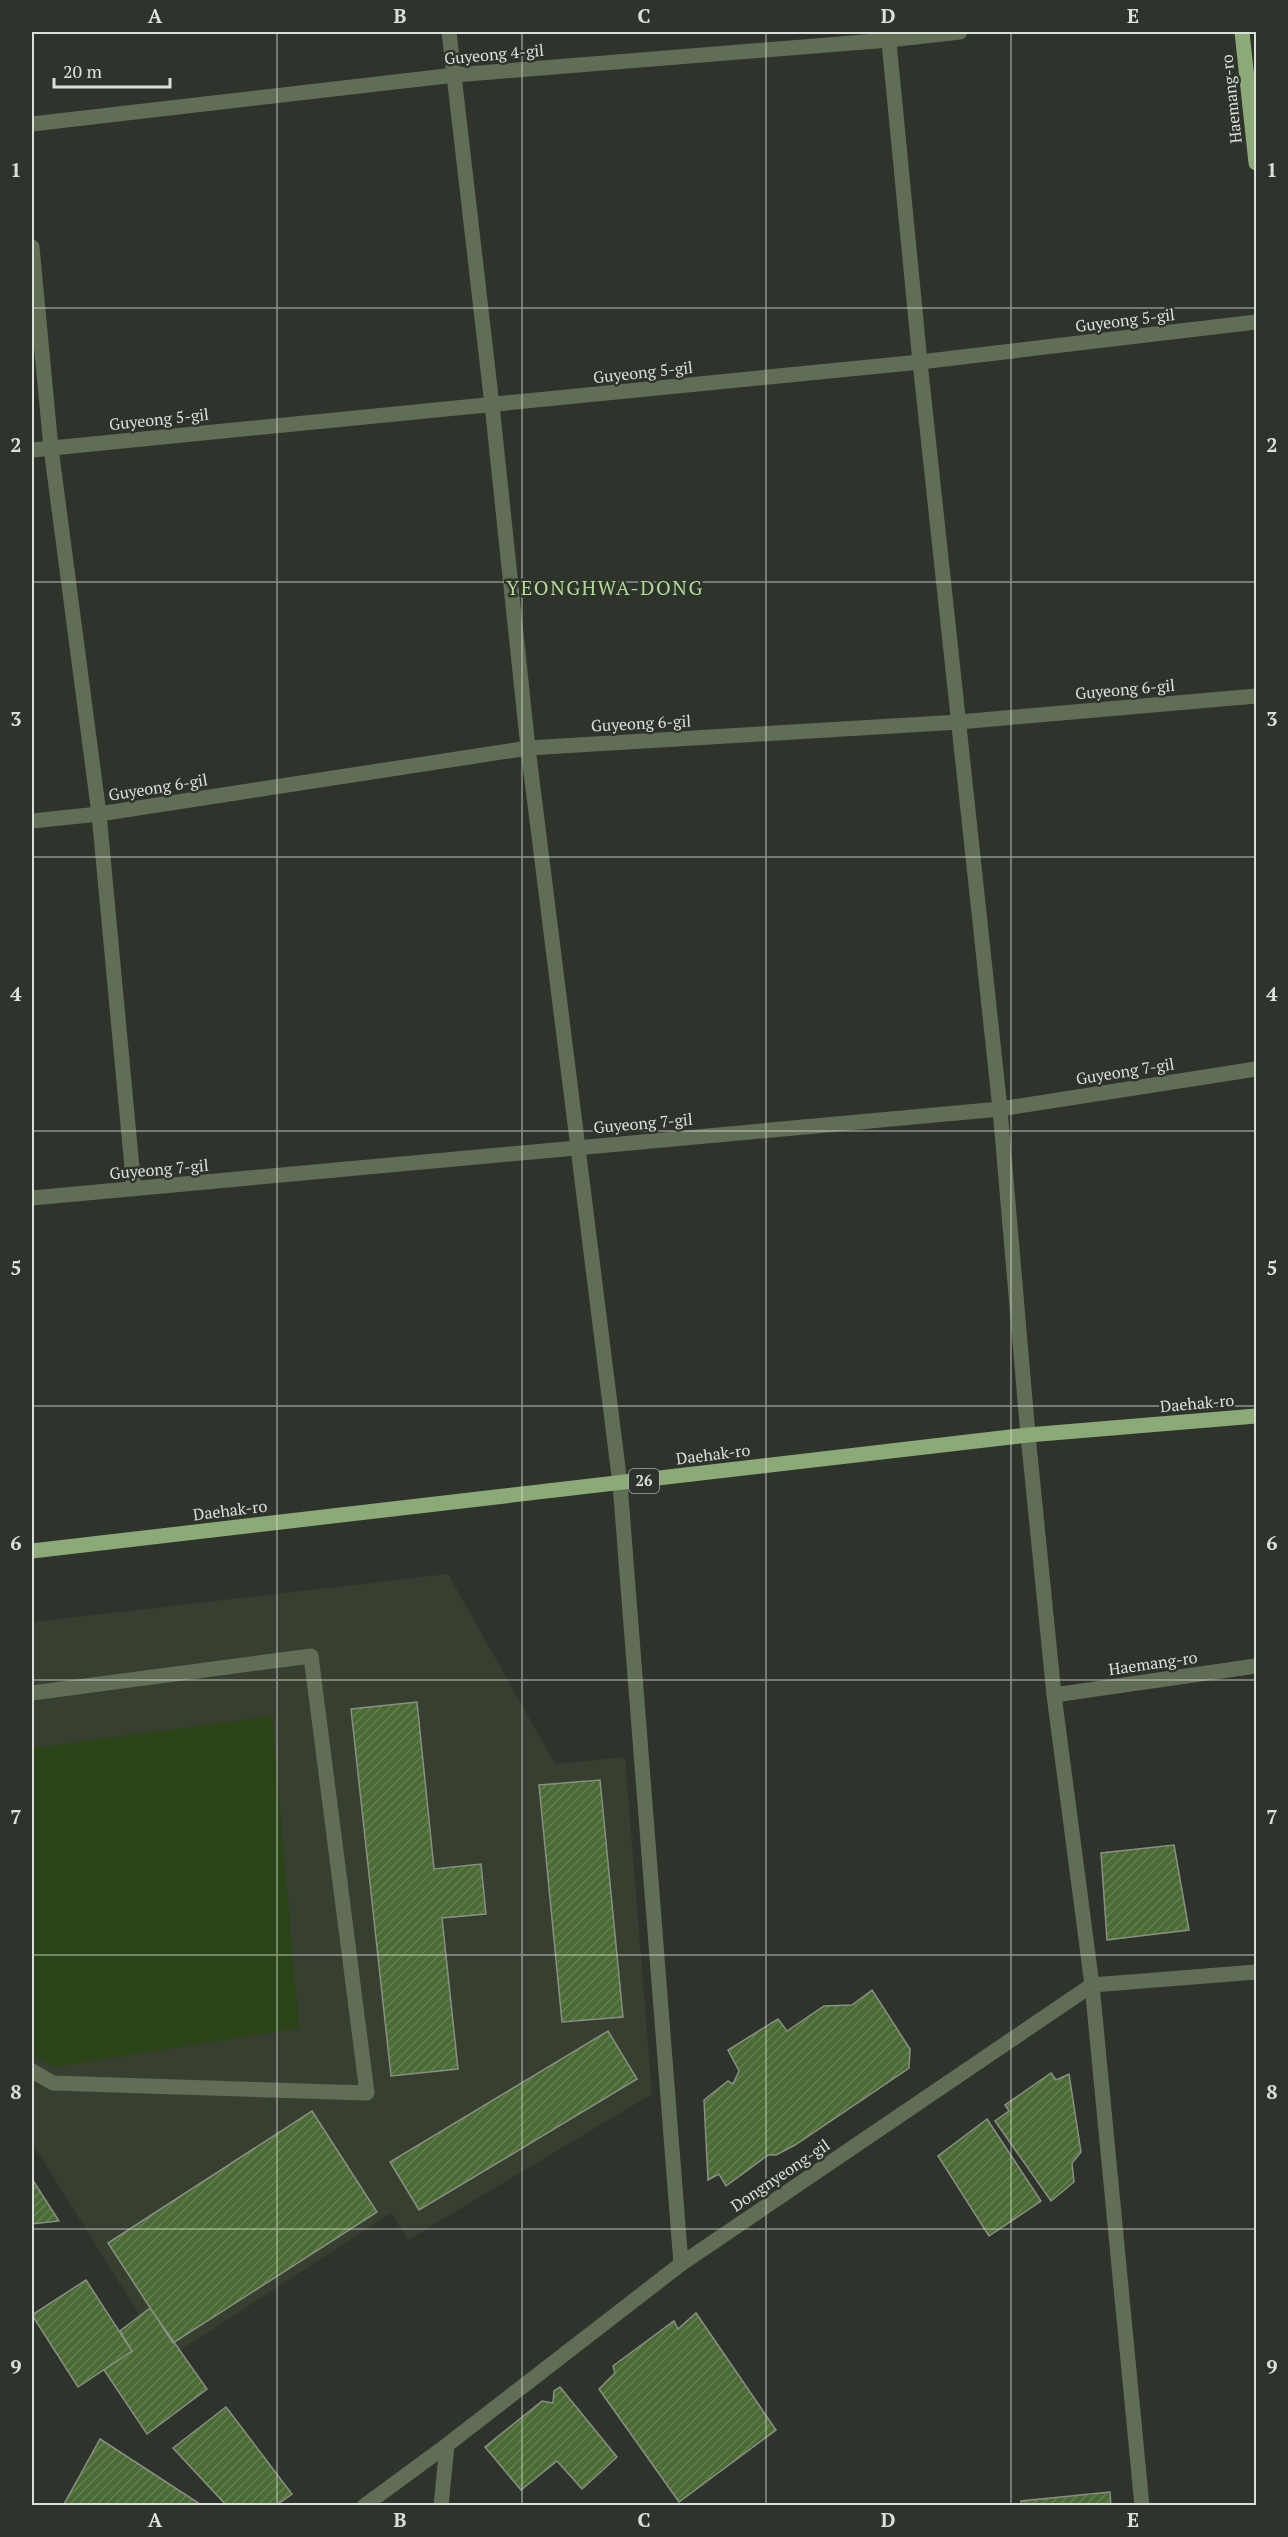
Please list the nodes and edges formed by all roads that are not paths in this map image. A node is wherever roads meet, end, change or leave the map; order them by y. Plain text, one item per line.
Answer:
1 (449, 32) edge
2 (960, 32) edge
3 (1242, 32) edge
4 (889, 36) edge
5 (455, 75) junction
6 (32, 124) edge
7 (1257, 163) edge
8 (32, 247) edge
9 (1257, 322) edge
10 (920, 362) junction
11 (492, 405) junction
12 (51, 448) junction
13 (32, 450) edge
14 (1257, 696) edge
15 (959, 722) junction
16 (528, 748) junction
17 (99, 814) junction
18 (32, 821) edge
19 (1257, 1070) edge
20 (1000, 1109) junction
21 (577, 1147) junction
22 (134, 1190) junction
23 (32, 1198) edge
24 (1257, 1416) edge
25 (1028, 1435) junction
26 (620, 1484) junction
27 (32, 1551) edge
28 (1257, 1666) edge
29 (32, 1693) edge
30 (1054, 1695) junction
31 (1257, 1971) edge
32 (1092, 1985) junction
33 (32, 2071) edge
34 (681, 2264) junction
35 (447, 2445) junction
36 (364, 2505) edge
37 (441, 2505) edge
38 (1142, 2505) edge

1 - 5 street
2 - 4 street, Guyeong 4-gil
3 - 7 main road, Haemang-ro
4 - 5 street, Guyeong 4-gil
4 - 10 street
5 - 6 street, Guyeong 4-gil
5 - 11 street
8 - 12 street
9 - 10 street, Guyeong 5-gil
10 - 11 street, Guyeong 5-gil
10 - 15 street
11 - 12 street, Guyeong 5-gil
11 - 16 street
12 - 13 street, Guyeong 5-gil
12 - 17 street
14 - 15 street, Guyeong 6-gil
15 - 16 street, Guyeong 6-gil
15 - 20 street
16 - 17 street, Guyeong 6-gil
16 - 21 street
17 - 18 street, Guyeong 6-gil
17 - 22 street
19 - 20 street, Guyeong 7-gil
20 - 21 street, Guyeong 7-gil
20 - 25 street
21 - 22 street, Guyeong 7-gil
21 - 26 street
22 - 23 street, Guyeong 7-gil
24 - 25 main road, Daehak-ro / 26
25 - 26 main road, Daehak-ro / 26
25 - 30 street
26 - 27 main road, Daehak-ro / 26
26 - 34 street
28 - 30 street, Haemang-ro
29 - 33 street
30 - 32 street
31 - 32 street, Dongnyeong-gil
32 - 34 street, Dongnyeong-gil
32 - 38 street
34 - 35 street, Dongnyeong-gil
35 - 36 street, Dongnyeong-gil
35 - 37 street

